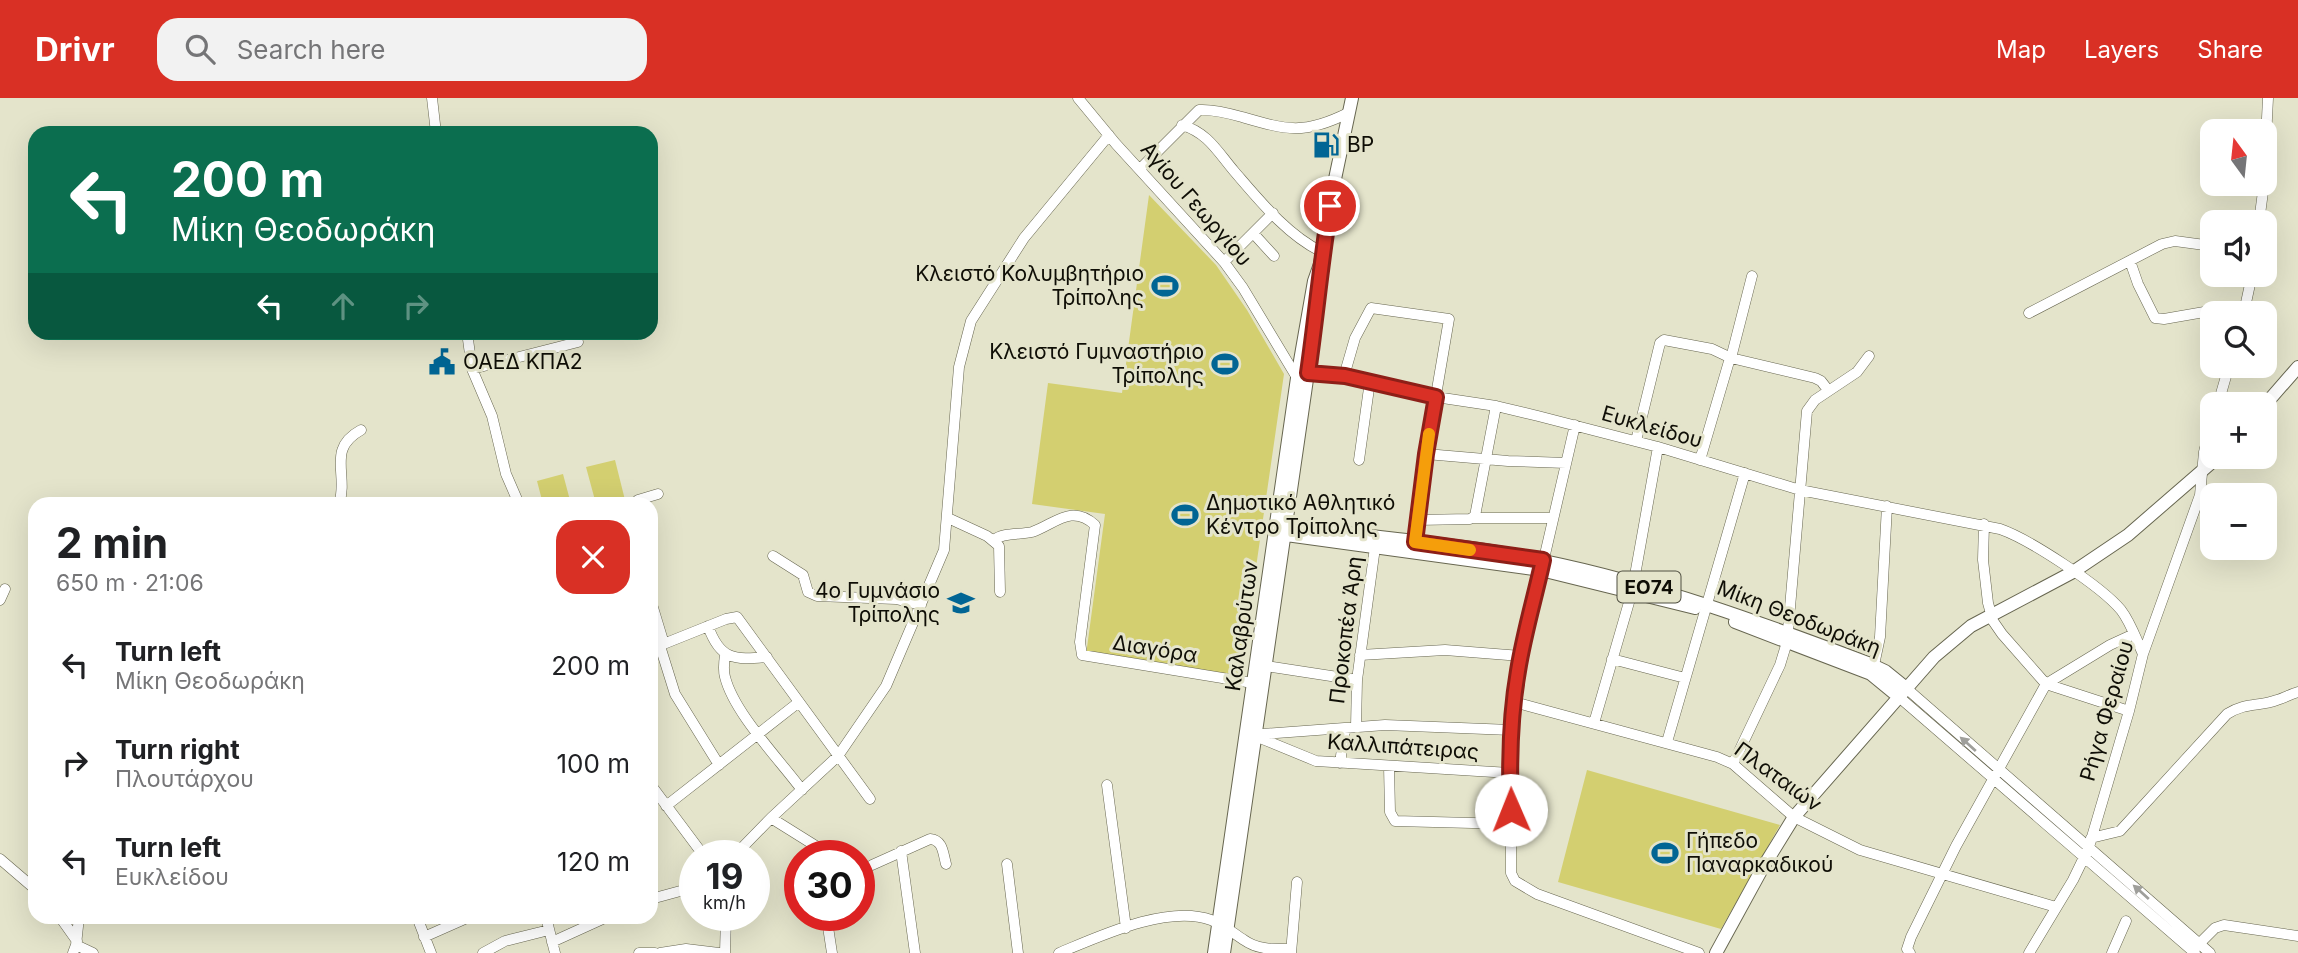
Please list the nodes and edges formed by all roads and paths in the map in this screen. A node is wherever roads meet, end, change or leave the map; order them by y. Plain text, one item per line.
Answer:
1 (432, 98) edge
2 (1078, 98) edge
3 (1352, 98) edge
4 (2268, 98) edge
5 (1348, 113) junction
6 (2267, 119) edge
7 (1182, 125) junction
8 (435, 126) edge
9 (1109, 135) junction
10 (1140, 169) junction
11 (1273, 213) junction
12 (1253, 233) junction
13 (2200, 245) edge
14 (1273, 256) dead end
15 (1321, 258) junction
16 (2130, 261) junction
17 (1224, 262) junction
18 (1752, 276) dead end
19 (2029, 313) dead end
20 (2200, 313) edge
21 (468, 340) edge
22 (578, 342) dead end
23 (1869, 356) dead end
24 (1731, 358) junction
25 (2298, 367) edge
26 (472, 369) junction
27 (1345, 376) junction
28 (1304, 378) junction
29 (1370, 382) junction
30 (1828, 390) junction
31 (2276, 392) edge
32 (1436, 397) junction
33 (1496, 407) junction
34 (1574, 425) junction
35 (361, 430) dead end
36 (1636, 441) junction
37 (1658, 447) junction
38 (1426, 454) junction
39 (1359, 460) dead end
40 (1486, 460) junction
41 (1700, 460) junction
42 (1566, 463) junction
43 (2202, 469) edge
44 (2205, 469) edge
45 (2202, 472) junction
46 (1745, 473) junction
47 (1800, 490) junction
48 (658, 494) dead end
49 (341, 497) edge
50 (516, 497) edge
51 (648, 497) edge
52 (1887, 506) junction
53 (948, 517) junction
54 (1473, 518) junction
55 (1553, 518) junction
56 (1417, 520) junction
57 (1984, 524) junction
58 (1281, 530) junction
59 (994, 540) junction
60 (1376, 541) junction
61 (1415, 542) junction
62 (774, 556) dead end
63 (1542, 565) junction
64 (2073, 572) junction
65 (1633, 587) junction
66 (5, 589) dead end
67 (1000, 592) dead end
68 (0, 600) edge
69 (921, 604) junction
70 (1705, 607) junction
71 (1991, 616) junction
72 (708, 626) junction
73 (2134, 634) junction
74 (1788, 638) junction
75 (658, 646) edge
76 (2143, 653) junction
77 (725, 655) junction
78 (1360, 655) junction
79 (1521, 656) junction
80 (766, 657) junction
81 (1612, 659) junction
82 (1874, 665) junction
83 (1266, 666) junction
84 (1685, 678) junction
85 (1357, 681) junction
86 (1258, 684) junction
87 (2046, 684) junction
88 (1902, 692) junction
89 (2298, 692) edge
90 (799, 702) junction
91 (1514, 702) junction
92 (2129, 710) junction
93 (1594, 723) junction
94 (1351, 728) junction
95 (1511, 730) junction
96 (758, 734) junction
97 (1251, 736) junction
98 (1667, 742) junction
99 (838, 756) junction
100 (1340, 763) junction
101 (1733, 764) junction
102 (719, 765) junction
103 (1389, 766) junction
104 (1510, 773) junction
105 (1995, 775) junction
106 (1107, 785) dead end
107 (802, 790) junction
108 (658, 795) edge
109 (870, 799) dead end
110 (666, 806) junction
111 (1794, 817) junction
112 (771, 818) junction
113 (1511, 824) junction
114 (692, 840) edge
115 (750, 840) edge
116 (806, 840) edge
117 (2088, 848) junction
118 (901, 851) junction
119 (0, 859) edge
120 (875, 864) edge
121 (946, 864) dead end
122 (1007, 864) dead end
123 (1943, 873) junction
124 (1297, 882) dead end
125 (28, 883) edge
126 (679, 891) edge
127 (658, 897) edge
128 (2056, 907) junction
129 (2126, 921) dead end
130 (64, 924) edge
131 (78, 924) edge
132 (419, 924) edge
133 (453, 924) edge
134 (548, 924) edge
135 (592, 924) edge
136 (1224, 927) junction
137 (1126, 928) junction
138 (549, 930) junction
139 (726, 931) edge
140 (829, 931) edge
141 (2298, 936) edge
142 (424, 937) junction
143 (552, 942) junction
144 (75, 946) edge
145 (2195, 950) edge
146 (1291, 951) edge
147 (93, 953) edge
148 (432, 953) edge
149 (483, 953) edge
150 (555, 953) edge
151 (639, 953) edge
152 (655, 953) edge
153 (660, 953) edge
154 (719, 953) edge
155 (725, 953) edge
156 (832, 953) edge
157 (915, 953) edge
158 (1018, 953) edge
159 (1059, 953) edge
160 (1214, 953) edge
161 (1224, 953) edge
162 (1699, 953) edge
163 (1716, 953) edge
164 (1910, 953) edge
165 (2029, 953) edge
166 (2112, 953) edge
167 (2210, 953) edge

1 - 8 street
2 - 9 street, Αγίου Γεωργίου
3 - 5 main road, Καλαβρύτων
4 - 6 street
5 - 7 street
5 - 15 main road, Καλαβρύτων
7 - 10 street
7 - 11 street
9 - 10 street, Αγίου Γεωργίου
9 - 53 street
10 - 17 street, Αγίου Γεωργίου
11 - 12 street
11 - 15 street
12 - 14 street
12 - 17 street
13 - 16 street
15 - 28 main road, Καλαβρύτων
16 - 19 street
16 - 20 street
17 - 28 street, Αγίου Γεωργίου
18 - 24 street
21 - 26 street
22 - 26 street
23 - 30 street
24 - 30 street
24 - 36 street
24 - 41 street
25 - 31 main road
26 - 50 street
27 - 28 street, Ευκλείδου
27 - 29 street, Ευκλείδου
27 - 32 street
28 - 58 main road, Καλαβρύτων
29 - 32 street, Ευκλείδου
29 - 39 street
30 - 47 street
32 - 33 street, Ευκλείδου
32 - 38 street
33 - 34 street, Ευκλείδου
33 - 40 street
34 - 36 street, Ευκλείδου
34 - 42 street
35 - 49 street
36 - 37 street, Ευκλείδου
37 - 41 street, Ευκλείδου
37 - 65 street
38 - 40 street
38 - 56 street
40 - 42 street
40 - 54 street
41 - 46 street, Ευκλείδου
42 - 55 street
43 - 45 street, Ρήγα Φεραίου
44 - 45 main road
45 - 64 main road
45 - 76 street, Ρήγα Φεραίου
46 - 47 street, Ευκλείδου
46 - 70 street
47 - 52 street, Ευκλείδου
47 - 74 street
48 - 51 street
52 - 57 street, Ευκλείδου
52 - 82 street
53 - 59 street
53 - 69 street
54 - 55 street
54 - 56 street
55 - 63 street
56 - 61 street
57 - 64 street, Ευκλείδου
57 - 71 street
58 - 60 main road, Μίκη Θεοδωράκη / ΕΟ74
58 - 83 main road, Καλαβρύτων
58 - 86 main road, Καλαβρύτων
59 - 67 street
59 - 86 street, Διαγόρα
60 - 61 main road, Μίκη Θεοδωράκη / ΕΟ74
60 - 63 main road, Μίκη Θεοδωράκη / ΕΟ74
60 - 78 street, Προκοπέα Άρη
61 - 63 main road, Μίκη Θεοδωράκη / ΕΟ74
62 - 69 street
63 - 65 main road, Μίκη Θεοδωράκη / ΕΟ74
63 - 79 street
64 - 71 main road
64 - 73 street, Ευκλείδου
65 - 70 main road, Μίκη Θεοδωράκη / ΕΟ74
65 - 81 street
66 - 68 street
69 - 99 street
70 - 74 main road, Μίκη Θεοδωράκη / ΕΟ74
70 - 84 street
71 - 87 street
71 - 88 main road
72 - 75 street
72 - 77 street
72 - 80 street
73 - 76 street, Ευκλείδου
73 - 87 street
74 - 82 main road, Μίκη Θεοδωράκη / ΕΟ74
74 - 88 main road, Μίκη Θεοδωράκη / ΕΟ74
74 - 101 street
75 - 102 street
76 - 92 street, Ρήγα Φεραίου
77 - 80 street
77 - 96 street
78 - 79 street
78 - 85 street, Προκοπέα Άρη
79 - 91 street
80 - 90 street
81 - 84 street
81 - 93 street
82 - 88 main road, Μίκη Θεοδωράκη / ΕΟ74
83 - 85 street
83 - 86 main road, Καλαβρύτων
84 - 98 street
85 - 94 street, Προκοπέα Άρη
86 - 97 main road, Καλαβρύτων
87 - 92 street
87 - 105 street
88 - 105 street, Μίκη Θεοδωράκη
88 - 111 main road
89 - 117 street
90 - 96 street
90 - 99 street
91 - 93 street, Πλαταιών
91 - 95 street
92 - 117 street, Ρήγα Φεραίου
93 - 98 street, Πλαταιών
94 - 95 street
94 - 97 street
94 - 100 street, Προκοπέα Άρη
95 - 104 street
96 - 102 street
96 - 107 street
97 - 100 street, Καλλιπάτειρας
97 - 136 main road, Καλαβρύτων
98 - 101 street, Πλαταιών
99 - 107 street
99 - 109 street
100 - 103 street, Καλλιπάτειρας
101 - 111 street, Πλαταιών
102 - 110 street
103 - 104 street, Καλλιπάτειρας
103 - 113 street
104 - 113 street
105 - 117 street, Μίκη Θεοδωράκη
105 - 123 street
106 - 137 street
107 - 112 street
108 - 110 street
110 - 114 street
111 - 123 street, Πλαταιών
111 - 163 main road
112 - 115 street
112 - 116 street
113 - 162 street
117 - 128 street, Ρήγα Φεραίου
117 - 145 street, Μίκη Θεοδωράκη
118 - 120 street
118 - 121 street
118 - 157 street
119 - 125 street
122 - 158 street
123 - 128 street, Πλαταιών
123 - 164 street
124 - 146 street
126 - 127 street
128 - 165 street, Ρήγα Φεραίου
129 - 166 street
130 - 144 street
131 - 144 street
132 - 142 street
133 - 142 street
134 - 138 street
135 - 143 street
136 - 137 street
136 - 146 street
136 - 160 main road, Καλαβρύτων
136 - 161 main road, Καλαβρύτων
137 - 159 street
138 - 143 street
138 - 149 street
139 - 155 street
140 - 156 street
141 - 145 street
142 - 148 street
143 - 150 street
144 - 147 street
145 - 167 street, Μίκη Θεοδωράκη
151 - 152 street
153 - 154 street

